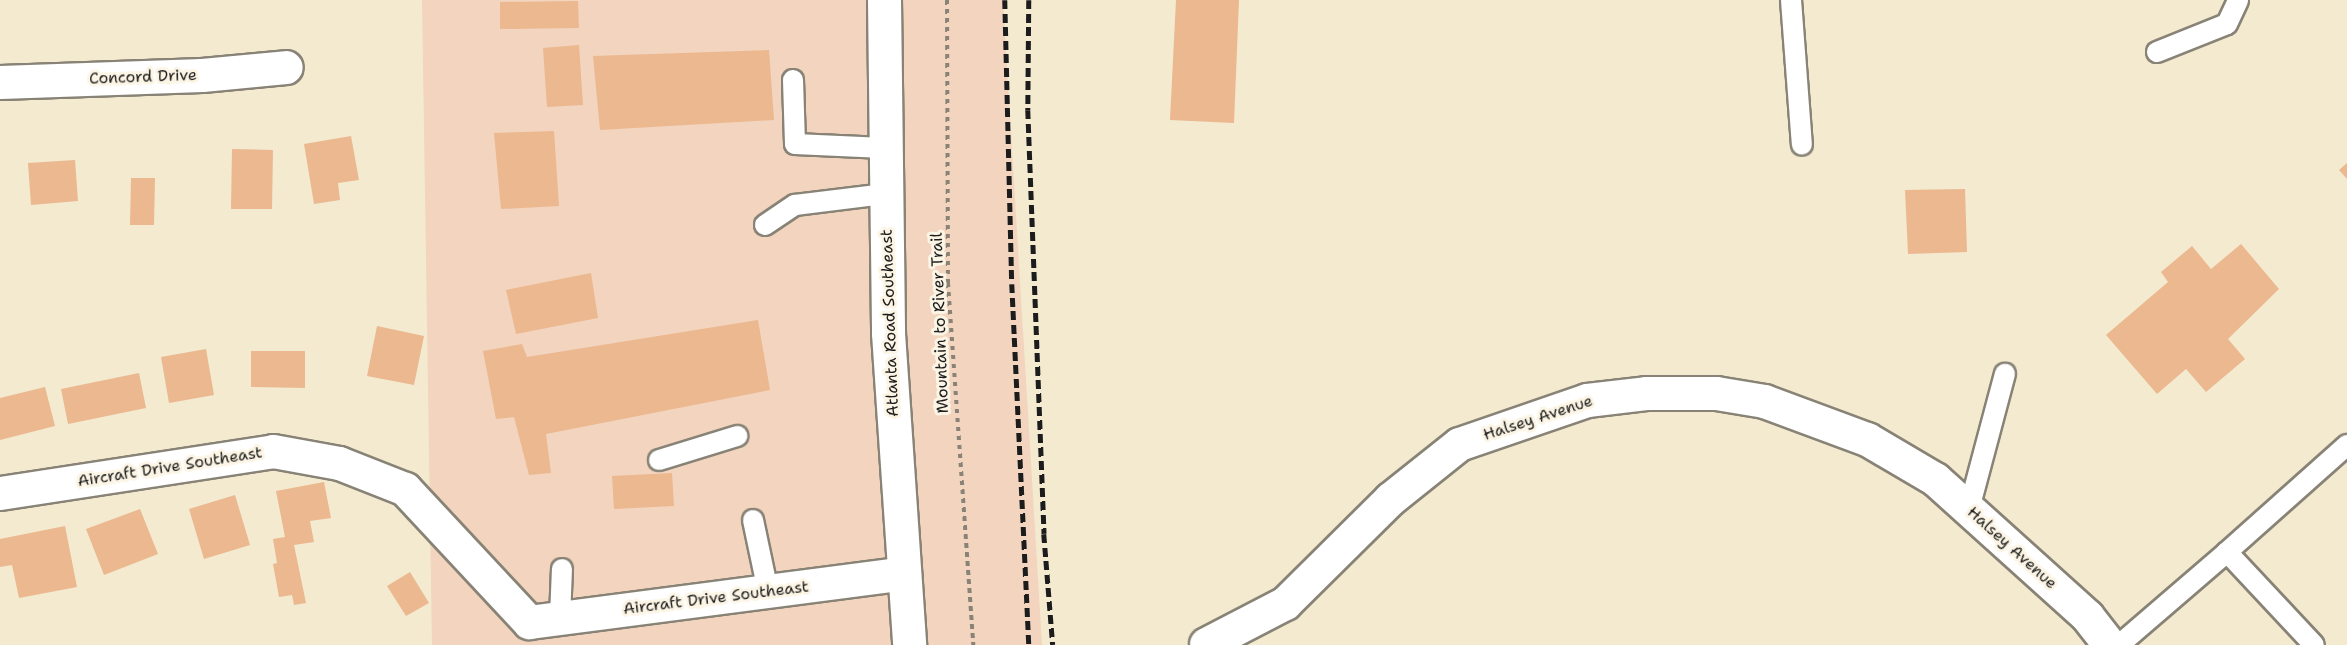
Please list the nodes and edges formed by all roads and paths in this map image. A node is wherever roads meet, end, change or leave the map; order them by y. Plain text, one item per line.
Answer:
1 (884, 0) edge
2 (947, 0) edge
3 (1791, 0) edge
4 (2238, 0) edge
5 (2157, 52) dead end
6 (286, 67) dead end
7 (793, 80) dead end
8 (0, 82) edge
9 (1802, 145) dead end
10 (884, 148) junction
11 (885, 194) junction
12 (765, 225) dead end
13 (2005, 374) dead end
14 (737, 436) dead end
15 (2347, 445) edge
16 (659, 460) dead end
17 (0, 493) edge
18 (1969, 509) junction
19 (753, 520) dead end
20 (2227, 552) junction
21 (562, 569) dead end
22 (904, 573) junction
23 (768, 591) junction
24 (539, 628) edge
25 (1206, 644) edge
26 (909, 645) edge
27 (973, 645) edge
28 (2110, 645) edge
29 (2120, 645) edge
30 (2314, 645) edge

1 - 10 street, Atlanta Road Southeast
2 - 27 path, Mountain to River Trail
3 - 9 lane
4 - 5 lane
6 - 8 street, Concord Drive
7 - 10 lane
10 - 11 street, Atlanta Road Southeast
11 - 12 lane
11 - 22 street, Atlanta Road Southeast
13 - 18 lane
14 - 16 lane
15 - 20 lane
17 - 24 street, Aircraft Drive Southeast
18 - 25 street, Halsey Avenue
18 - 28 street, Halsey Avenue
19 - 23 lane
20 - 29 lane
20 - 30 lane
21 - 24 lane
22 - 23 street, Aircraft Drive Southeast
22 - 26 street, Atlanta Road Southeast
23 - 24 street, Aircraft Drive Southeast

